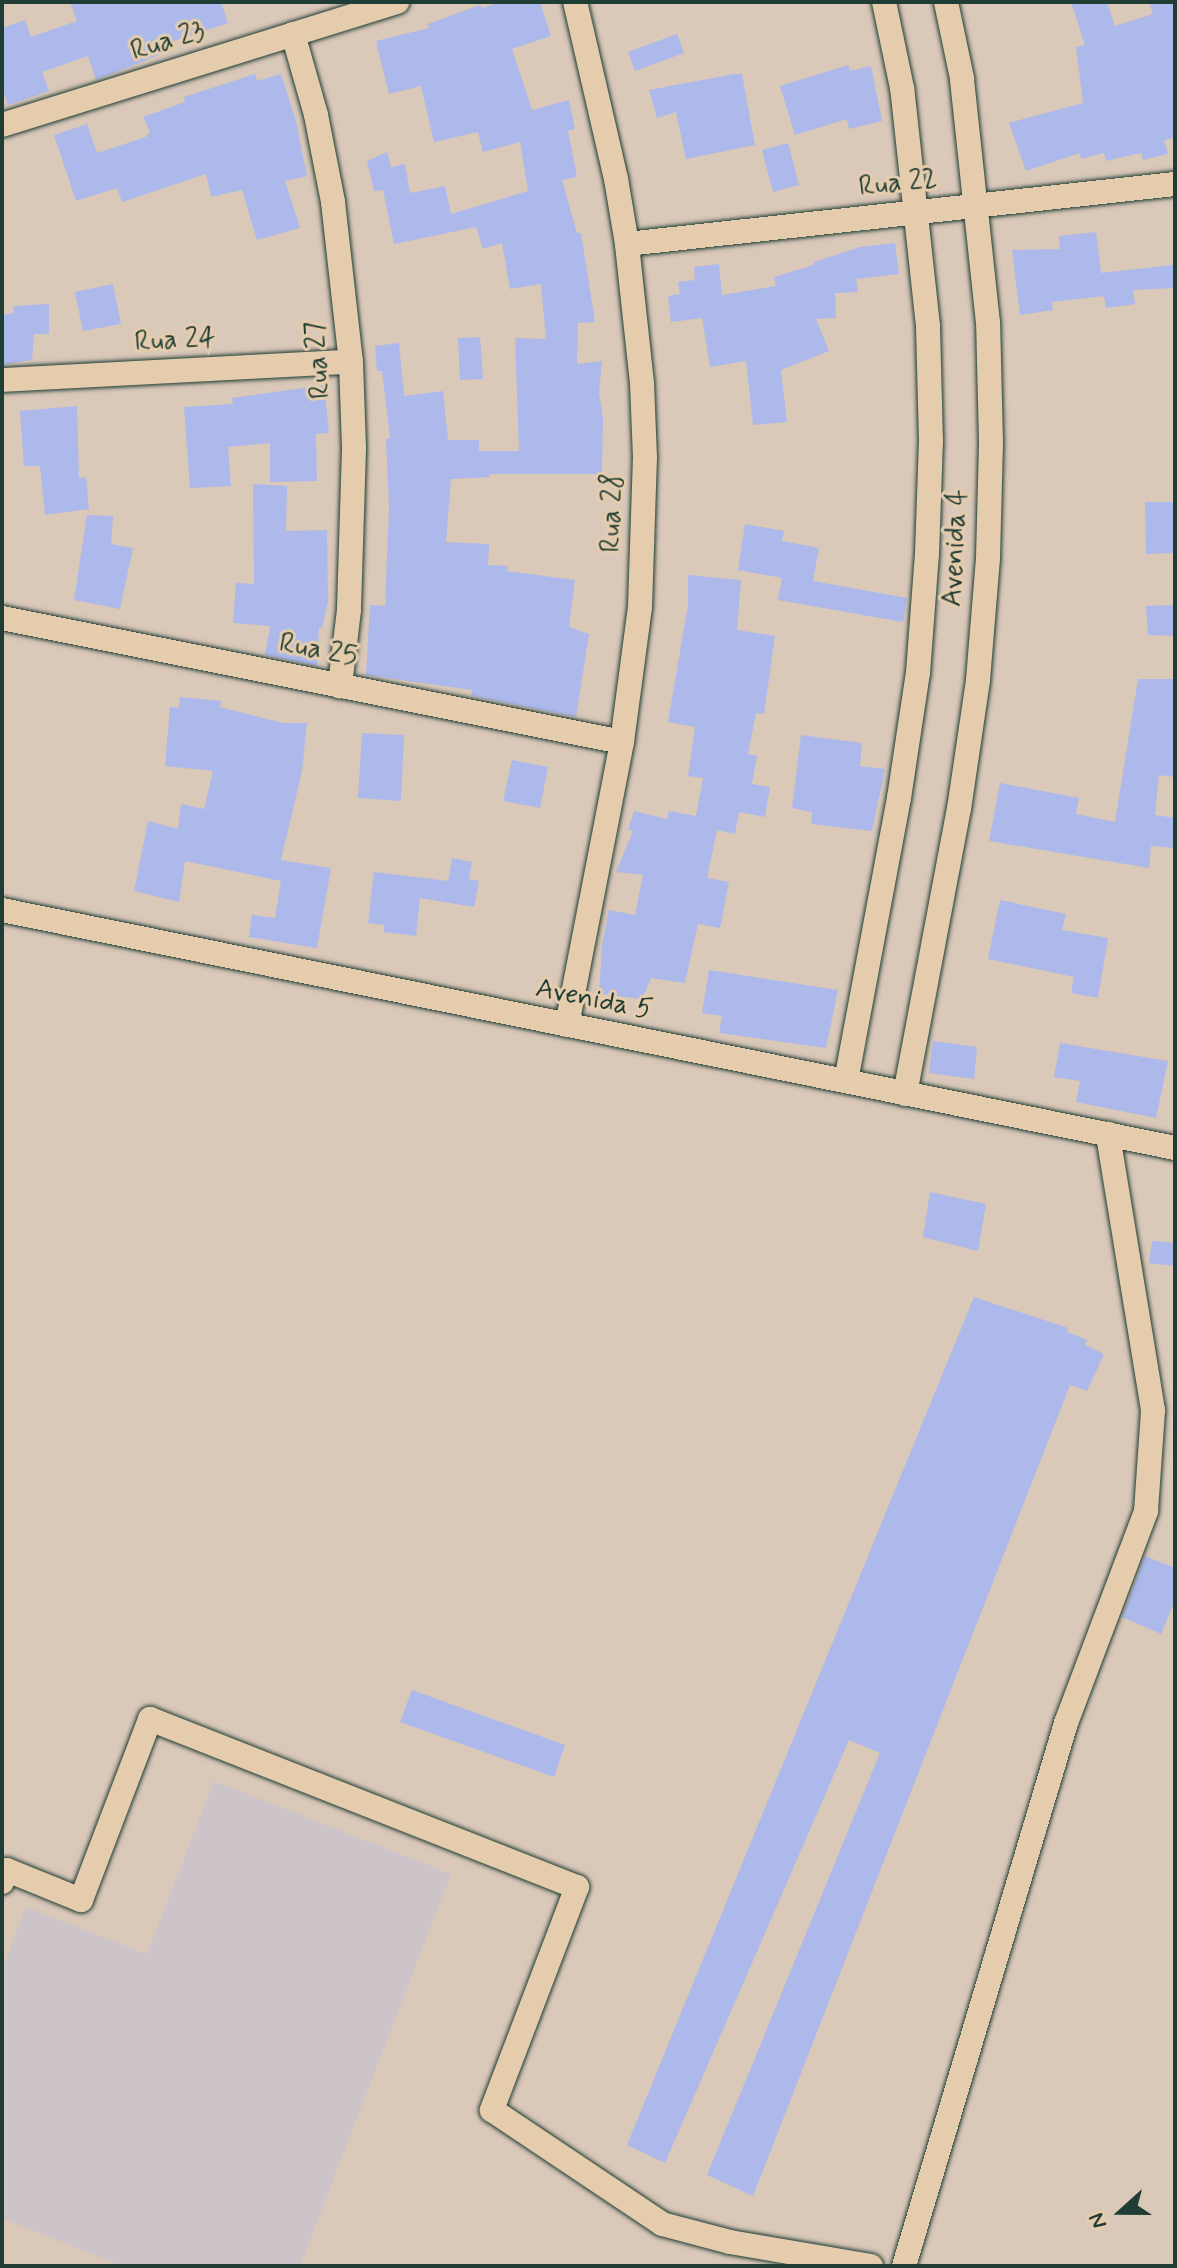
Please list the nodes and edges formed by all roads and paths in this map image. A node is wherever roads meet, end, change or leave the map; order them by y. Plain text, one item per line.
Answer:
1 (397, 2) edge
2 (575, 2) edge
3 (884, 2) edge
4 (946, 2) edge
5 (293, 34) junction
6 (2, 125) edge
7 (1175, 184) edge
8 (978, 206) junction
9 (918, 212) junction
10 (627, 244) junction
11 (351, 362) junction
12 (2, 380) edge
13 (2, 618) edge
14 (340, 686) junction
15 (622, 742) junction
16 (2, 910) edge
17 (567, 1025) junction
18 (846, 1081) junction
19 (905, 1094) junction
20 (1108, 1134) junction
21 (1175, 1148) edge
22 (2, 1882) edge
23 (871, 2266) edge
24 (904, 2266) edge

1 - 5 street, Rua 23
2 - 10 street, Rua 28
3 - 9 street, Avenida 4
4 - 8 street, Avenida 4
5 - 6 street, Rua 23
5 - 11 street, Rua 27
7 - 8 street, Rua 22
8 - 9 street, Rua 22
8 - 19 street, Avenida 4
9 - 10 street, Rua 22
9 - 18 street, Avenida 4
10 - 15 street, Rua 28
11 - 12 street, Rua 24
11 - 14 street, Rua 27
13 - 14 street, Rua 25
14 - 15 street, Rua 25
15 - 17 street, Rua 28
16 - 17 street, Avenida 5
17 - 18 street, Avenida 5
18 - 19 street, Avenida 5
19 - 20 street, Avenida 5
20 - 21 street, Avenida 5
20 - 24 street
22 - 23 street

